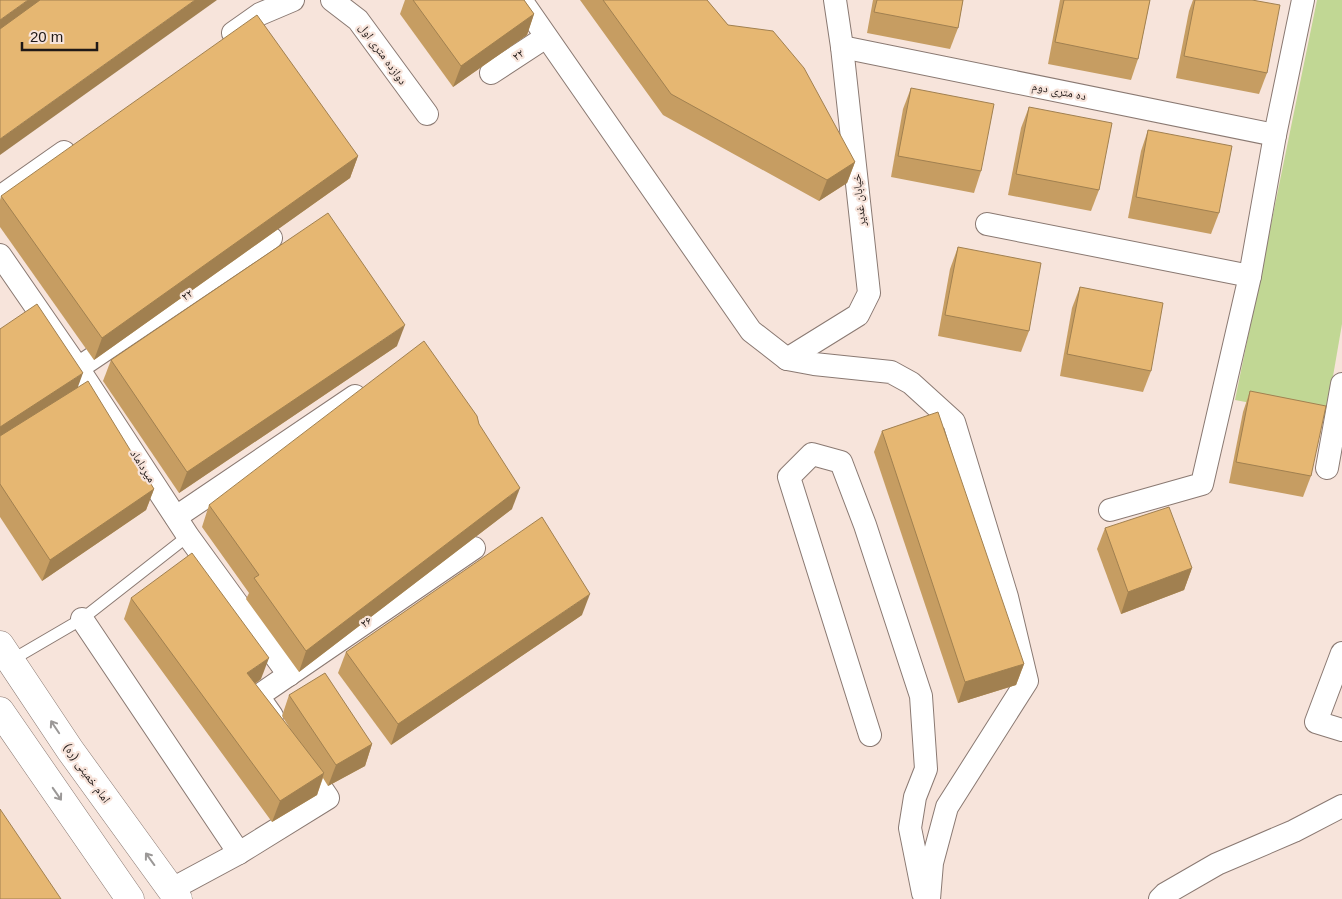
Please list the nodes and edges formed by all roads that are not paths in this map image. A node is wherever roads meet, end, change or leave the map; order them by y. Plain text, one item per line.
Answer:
1 (293, 0) edge
2 (332, 0) edge
3 (521, 0) edge
4 (835, 0) edge
5 (1303, 0) edge
6 (546, 37) junction
7 (219, 43) edge
8 (842, 47) junction
9 (491, 73) edge
10 (427, 114) dead end
11 (1275, 134) junction
12 (81, 140) edge
13 (0, 197) edge
14 (988, 224) dead end
15 (271, 238) edge
16 (0, 255) edge
17 (1250, 276) junction
18 (787, 359) junction
19 (78, 368) junction
20 (1342, 384) edge
21 (360, 392) edge
22 (1327, 468) dead end
23 (1110, 510) dead end
24 (182, 526) junction
25 (474, 548) edge
26 (82, 618) junction
27 (5, 653) edge
28 (1342, 653) edge
29 (289, 675) junction
30 (0, 710) edge
31 (1342, 730) edge
32 (870, 735) dead end
33 (70, 750) junction
34 (39, 768) junction
35 (1342, 806) edge
36 (239, 853) junction
37 (175, 894) edge
38 (130, 899) edge
39 (924, 899) edge
40 (929, 899) edge
41 (1160, 899) edge

1 - 7 street
2 - 10 street, دوازده متری اول
3 - 6 street
4 - 8 street, خیابان غدیر
5 - 11 street
6 - 9 street, ۲۲
6 - 18 street
8 - 11 street, ده متری دوم
8 - 18 street, خیابان غدیر
11 - 17 street
12 - 13 street
14 - 17 street
15 - 19 street, ۲۲
16 - 19 street, میرداماد
17 - 23 street
18 - 40 street
19 - 24 street, میرداماد
20 - 22 street
21 - 24 street
24 - 26 lane
24 - 29 street, میرداماد
25 - 29 street, ۲۶
26 - 27 lane
26 - 36 street
33 -> 27 main road, امام خمینی (ره)
28 - 31 street
29 - 36 street, ۲۶
30 - 34 main road
32 - 39 street
33 - 34 main road
37 -> 33 main road, امام خمینی (ره)
34 -> 38 main road
35 - 41 street
36 - 37 street

